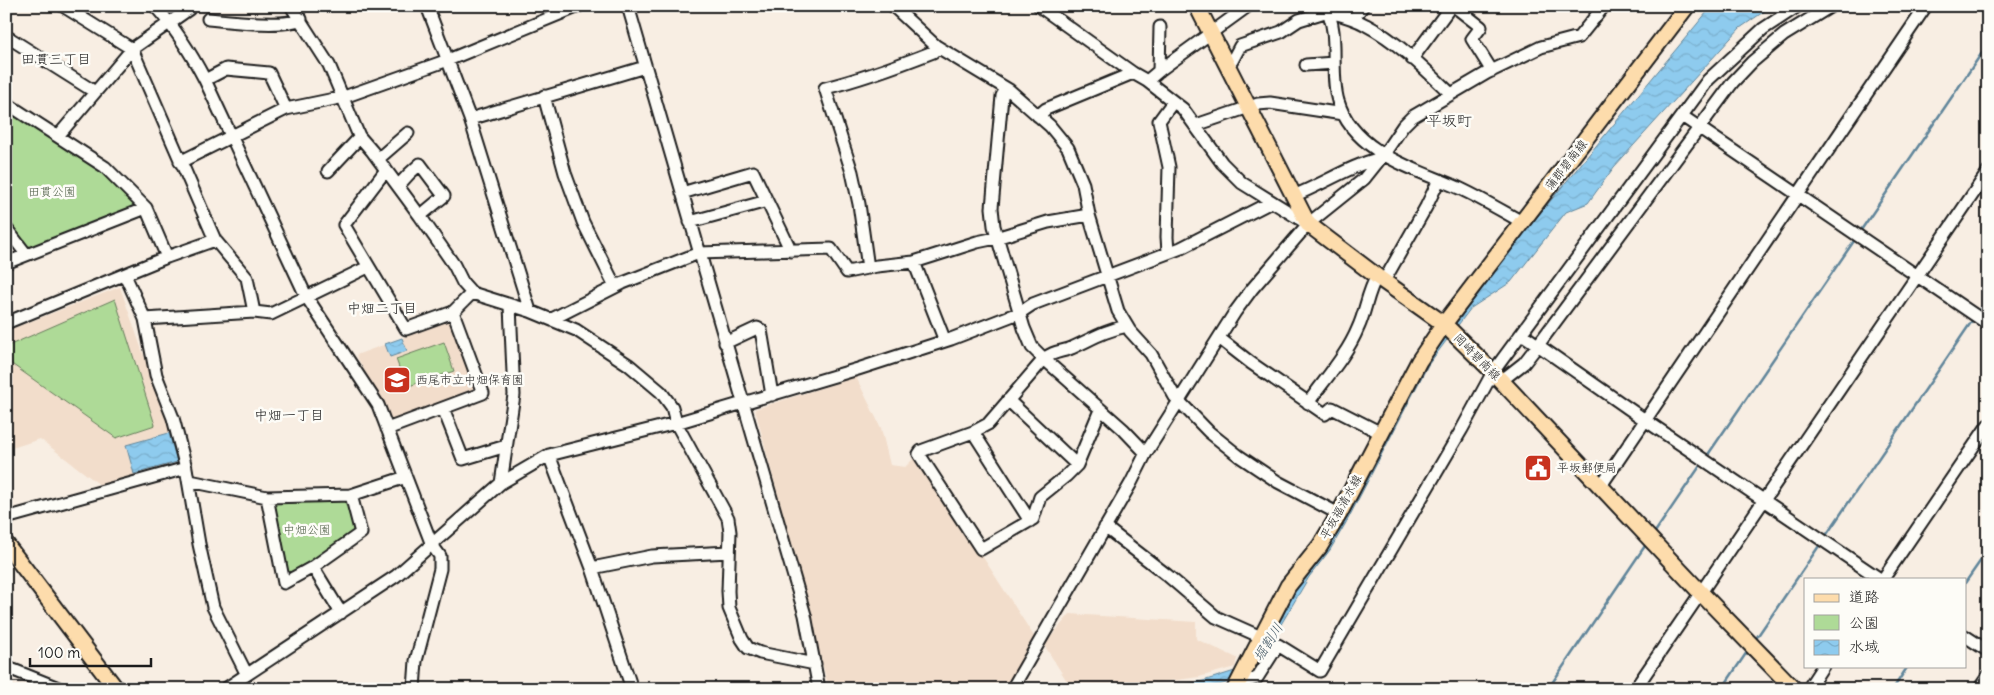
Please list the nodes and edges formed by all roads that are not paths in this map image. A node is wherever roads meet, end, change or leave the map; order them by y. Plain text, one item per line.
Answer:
1 (63, 6) edge
2 (155, 6) edge
3 (189, 6) edge
4 (291, 6) edge
5 (427, 6) edge
6 (579, 6) edge
7 (628, 6) edge
8 (893, 6) edge
9 (1039, 6) edge
10 (1197, 6) edge
11 (1248, 6) edge
12 (1363, 6) edge
13 (1453, 6) edge
14 (1604, 6) edge
15 (1687, 6) edge
16 (1798, 6) edge
17 (1831, 6) edge
18 (1926, 6) edge
19 (1327, 10) edge
20 (301, 19) junction
21 (1353, 19) junction
22 (208, 20) dead end
23 (170, 21) junction
24 (1160, 27) dead end
25 (1211, 34) junction
26 (6, 36) edge
27 (938, 47) junction
28 (132, 49) junction
29 (1412, 59) junction
30 (448, 60) junction
31 (1334, 63) junction
32 (1226, 64) junction
33 (1306, 65) dead end
34 (645, 67) junction
35 (1159, 70) junction
36 (1492, 71) junction
37 (1133, 73) junction
38 (206, 80) junction
39 (1147, 81) junction
40 (1006, 89) junction
41 (95, 92) junction
42 (1450, 94) junction
43 (544, 96) junction
44 (344, 97) junction
45 (1173, 102) junction
46 (6, 103) edge
47 (1248, 107) junction
48 (286, 109) junction
49 (1343, 114) junction
50 (1038, 116) junction
51 (1682, 116) junction
52 (470, 119) junction
53 (1196, 125) junction
54 (1700, 128) junction
55 (408, 133) dead end
56 (58, 136) junction
57 (232, 136) junction
58 (360, 137) junction
59 (1382, 156) junction
60 (378, 158) junction
61 (180, 162) junction
62 (386, 170) junction
63 (328, 171) dead end
64 (1988, 172) edge
65 (1439, 180) junction
66 (398, 186) junction
67 (682, 193) junction
68 (1798, 195) junction
69 (1293, 196) junction
70 (767, 201) junction
71 (1271, 202) junction
72 (146, 208) junction
73 (1089, 215) junction
74 (420, 216) junction
75 (690, 222) junction
76 (1522, 222) junction
77 (1308, 224) junction
78 (6, 228) edge
79 (996, 238) junction
80 (215, 240) junction
81 (792, 251) junction
82 (1168, 252) junction
83 (699, 253) junction
84 (26, 254) junction
85 (167, 257) junction
86 (914, 262) junction
87 (6, 263) edge
88 (368, 267) junction
89 (868, 268) junction
90 (125, 275) junction
91 (1107, 276) junction
92 (1917, 276) junction
93 (1380, 279) junction
94 (616, 286) junction
95 (472, 293) junction
96 (306, 296) junction
97 (510, 306) junction
98 (530, 311) junction
99 (254, 312) junction
100 (453, 312) junction
101 (1021, 312) junction
102 (145, 319) junction
103 (552, 319) junction
104 (6, 324) edge
105 (1988, 324) edge
106 (1127, 326) junction
107 (1447, 327) junction
108 (1522, 334) junction
109 (1219, 338) junction
110 (945, 342) junction
111 (725, 343) junction
112 (1538, 345) junction
113 (1044, 359) junction
114 (1497, 376) junction
115 (772, 395) junction
116 (1008, 400) junction
117 (1179, 401) junction
118 (1308, 402) junction
119 (743, 404) junction
120 (443, 408) junction
121 (1100, 410) junction
122 (1645, 420) junction
123 (676, 423) junction
124 (1988, 424) edge
125 (387, 429) junction
126 (973, 432) junction
127 (1381, 433) junction
128 (506, 446) junction
129 (1146, 453) junction
130 (549, 455) junction
131 (1076, 465) junction
132 (186, 468) junction
133 (406, 477) junction
134 (190, 481) junction
135 (501, 483) junction
136 (1600, 487) junction
137 (351, 495) junction
138 (267, 497) junction
139 (1763, 500) junction
140 (1339, 514) junction
141 (6, 518) edge
142 (1030, 521) junction
143 (1105, 527) junction
144 (432, 545) junction
145 (7, 548) edge
146 (729, 552) junction
147 (313, 567) junction
148 (592, 568) junction
149 (1880, 578) edge
150 (1882, 578) edge
151 (1700, 592) junction
152 (341, 613) junction
153 (1261, 637) junction
154 (1966, 637) edge
155 (1988, 651) edge
156 (815, 664) junction
157 (6, 668) edge
158 (1822, 668) edge
159 (246, 673) junction
160 (1988, 676) edge
161 (1236, 687) edge
162 (61, 689) edge
163 (116, 689) edge
164 (225, 689) edge
165 (414, 689) edge
166 (632, 689) edge
167 (819, 689) edge
168 (1012, 689) edge
169 (1635, 689) edge
170 (1794, 689) edge
171 (1808, 689) edge
172 (1979, 689) edge

1 - 28 street
2 - 23 street
3 - 23 street
4 - 20 street
5 - 30 street
6 - 30 street
7 - 34 street
8 - 27 street
9 - 37 street
10 - 25 main road, 岡崎碧南線
11 - 25 street
12 - 21 street
13 - 29 street
13 - 36 street
14 - 36 street
15 - 76 main road, 蒲郡碧南線
16 - 51 street
17 - 54 street
18 - 68 street
19 - 21 street
19 - 31 street
19 - 32 street
20 - 22 street
20 - 44 street
21 - 29 street
23 - 28 street
23 - 38 street
24 - 35 street
25 - 32 main road, 岡崎碧南線
25 - 35 street
26 - 41 street
27 - 40 street
27 - 89 street
28 - 41 street
28 - 61 street
29 - 42 street
30 - 44 street
30 - 52 street
31 - 33 street
31 - 49 street
32 - 47 main road, 岡崎碧南線
34 - 43 street
34 - 67 street
35 - 39 street
36 - 42 street
37 - 39 street
37 - 50 street
38 - 48 street
38 - 57 street
39 - 45 street
40 - 50 street
40 - 79 street
41 - 56 street
42 - 59 street
43 - 52 street
43 - 94 street
44 - 48 street
44 - 58 street
45 - 53 street
45 - 82 street
46 - 56 street
47 - 49 street
47 - 53 street
47 - 69 main road, 岡崎碧南線
48 - 57 street
49 - 59 street
50 - 73 street
51 - 54 street
51 - 108 street
52 - 98 street
53 - 71 street
54 - 68 street
54 - 112 street
55 - 60 street
56 - 72 street
57 - 61 street
57 - 96 street
58 - 60 street
58 - 63 street
59 - 65 street
59 - 69 street
59 - 77 street
60 - 62 street
61 - 80 street
62 - 66 street
62 - 88 street
64 - 92 street
65 - 76 street
65 - 93 street
66 - 74 street
66 - 74 street
67 - 70 street
67 - 75 street
68 - 92 street
68 - 122 street
69 - 77 main road, 岡崎碧南線
70 - 75 street
70 - 81 street
71 - 77 street
71 - 82 street
72 - 84 street
72 - 85 street
73 - 79 street
73 - 91 street
74 - 95 street
75 - 83 street
76 - 107 main road, 蒲郡碧南線
77 - 93 main road, 岡崎碧南線
77 - 109 street
78 - 84 street
79 - 86 street
79 - 101 street
80 - 85 street
80 - 99 street
81 - 83 street
81 - 89 street
82 - 91 street
83 - 94 street
83 - 111 street
84 - 87 street
85 - 90 street
86 - 89 street
86 - 110 street
88 - 96 street
88 - 100 street
90 - 102 street
90 - 104 street
91 - 101 street
91 - 106 street
92 - 105 street
92 - 139 street
93 - 107 main road, 岡崎碧南線
93 - 118 street
94 - 103 street
95 - 97 street
95 - 100 street
96 - 99 street
96 - 125 street
97 - 98 street
97 - 128 street
98 - 103 street
99 - 102 street
100 - 120 street
101 - 110 street
101 - 113 street
102 - 132 street
103 - 123 street
106 - 113 street
106 - 117 street
107 - 114 main road, 岡崎碧南線
107 - 127 main road, 平坂福清水線
108 - 112 street
108 - 114 street
109 - 117 street
109 - 118 street
110 - 115 street
111 - 115 street
111 - 119 street
112 - 114 street
112 - 122 street
113 - 116 street
113 - 121 street
114 - 136 main road, 岡崎碧南線
114 - 161 street
115 - 119 street
116 - 126 street
116 - 131 street
117 - 129 street
117 - 140 street
118 - 127 street
119 - 123 street
119 - 156 street
120 - 125 street
120 - 128 street
121 - 129 street
121 - 131 street
122 - 136 street
122 - 139 street
123 - 130 street
123 - 146 street
124 - 150 street
125 - 133 street
126 - 142 street
126 - 142 street
127 - 140 main road, 平坂福清水線
128 - 135 street
129 - 143 street
130 - 135 street
130 - 148 street
131 - 142 street
132 - 134 street
132 - 141 street
133 - 137 street
133 - 144 street
134 - 138 street
134 - 159 street
135 - 144 street
136 - 151 main road, 岡崎碧南線
137 - 138 street
137 - 147 street
138 - 147 street
139 - 149 street
139 - 151 street
140 - 153 main road, 平坂福清水線
143 - 153 street
143 - 168 street
144 - 152 street
144 - 165 street
145 - 163 main road
146 - 148 street
146 - 156 street
147 - 152 street
148 - 166 street
151 - 169 street
151 - 170 main road, 岡崎碧南線
152 - 159 street
153 - 161 main road, 平坂福清水線
154 - 155 street
156 - 167 street
157 - 162 street
158 - 171 street
159 - 164 street
160 - 172 street

